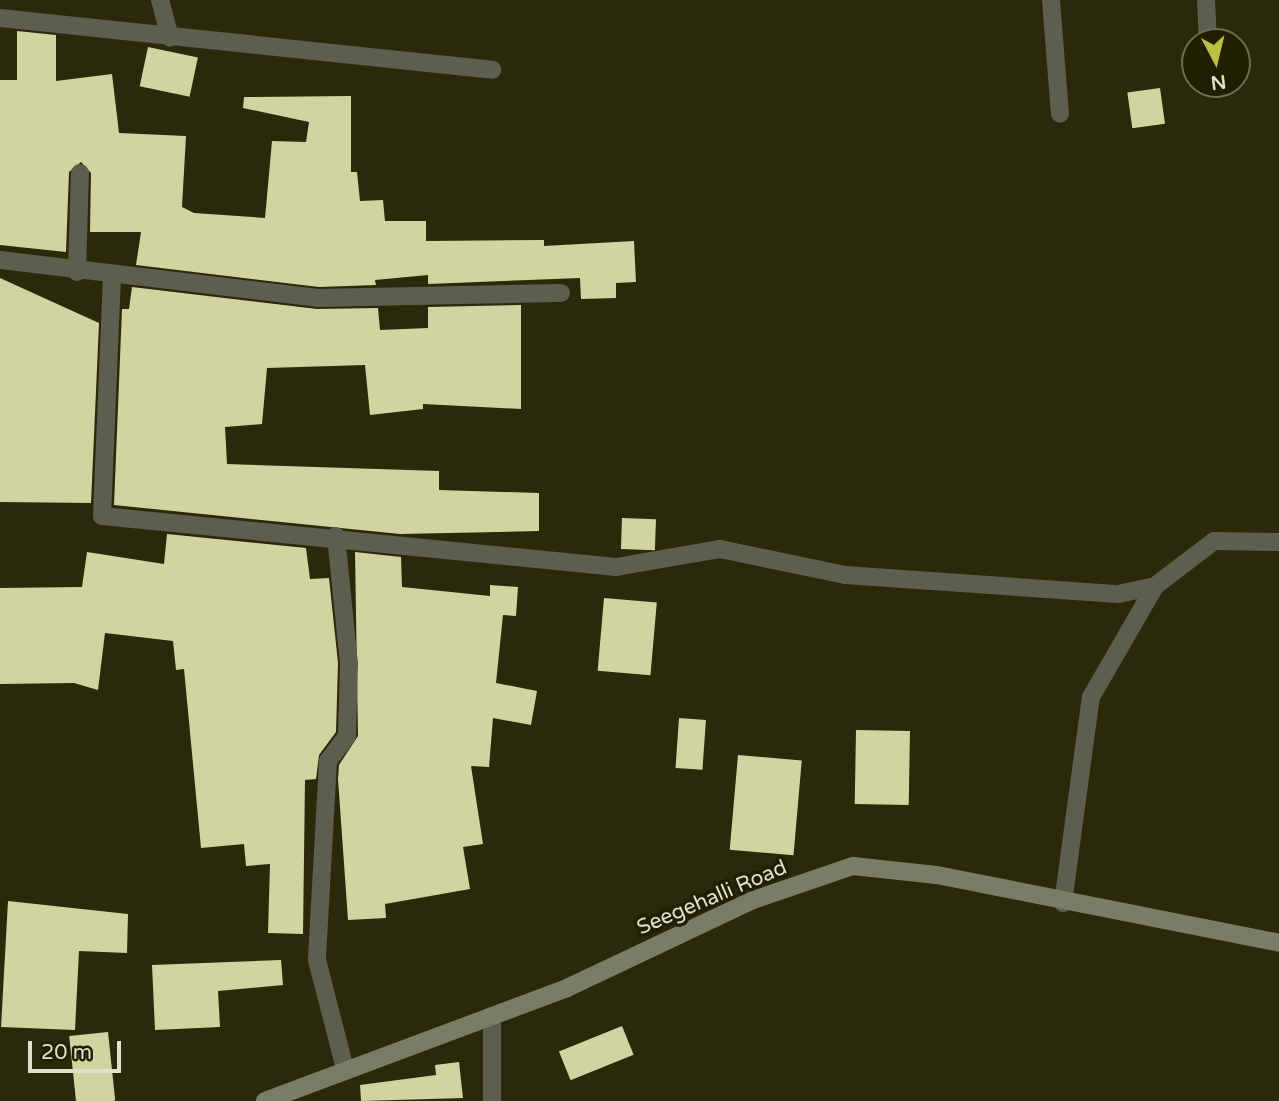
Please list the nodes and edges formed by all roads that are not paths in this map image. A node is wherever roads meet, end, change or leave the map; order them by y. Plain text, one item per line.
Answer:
1 (160, 0) edge
2 (1051, 0) edge
3 (1206, 0) edge
4 (0, 18) edge
5 (1207, 28) edge
6 (170, 38) junction
7 (492, 70) dead end
8 (1060, 114) dead end
9 (80, 173) dead end
10 (0, 260) edge
11 (77, 272) junction
12 (112, 277) junction
13 (561, 293) dead end
14 (336, 536) junction
15 (1279, 542) edge
16 (1155, 586) junction
17 (1063, 903) junction
18 (1279, 943) edge
19 (492, 1016) junction
20 (345, 1069) junction
21 (265, 1101) edge
22 (492, 1101) edge

1 - 6 street
2 - 8 street
3 - 5 street
4 - 6 street
6 - 7 street
9 - 11 street
10 - 11 street
11 - 12 street
12 - 13 street
12 - 14 street
14 - 16 street
14 - 20 street
15 - 16 street
16 - 17 street
17 - 18 street, Seegehalli Road
17 - 19 street, Seegehalli Road
19 - 20 street, Seegehalli Road
19 - 22 street
20 - 21 street, Seegehalli Road

